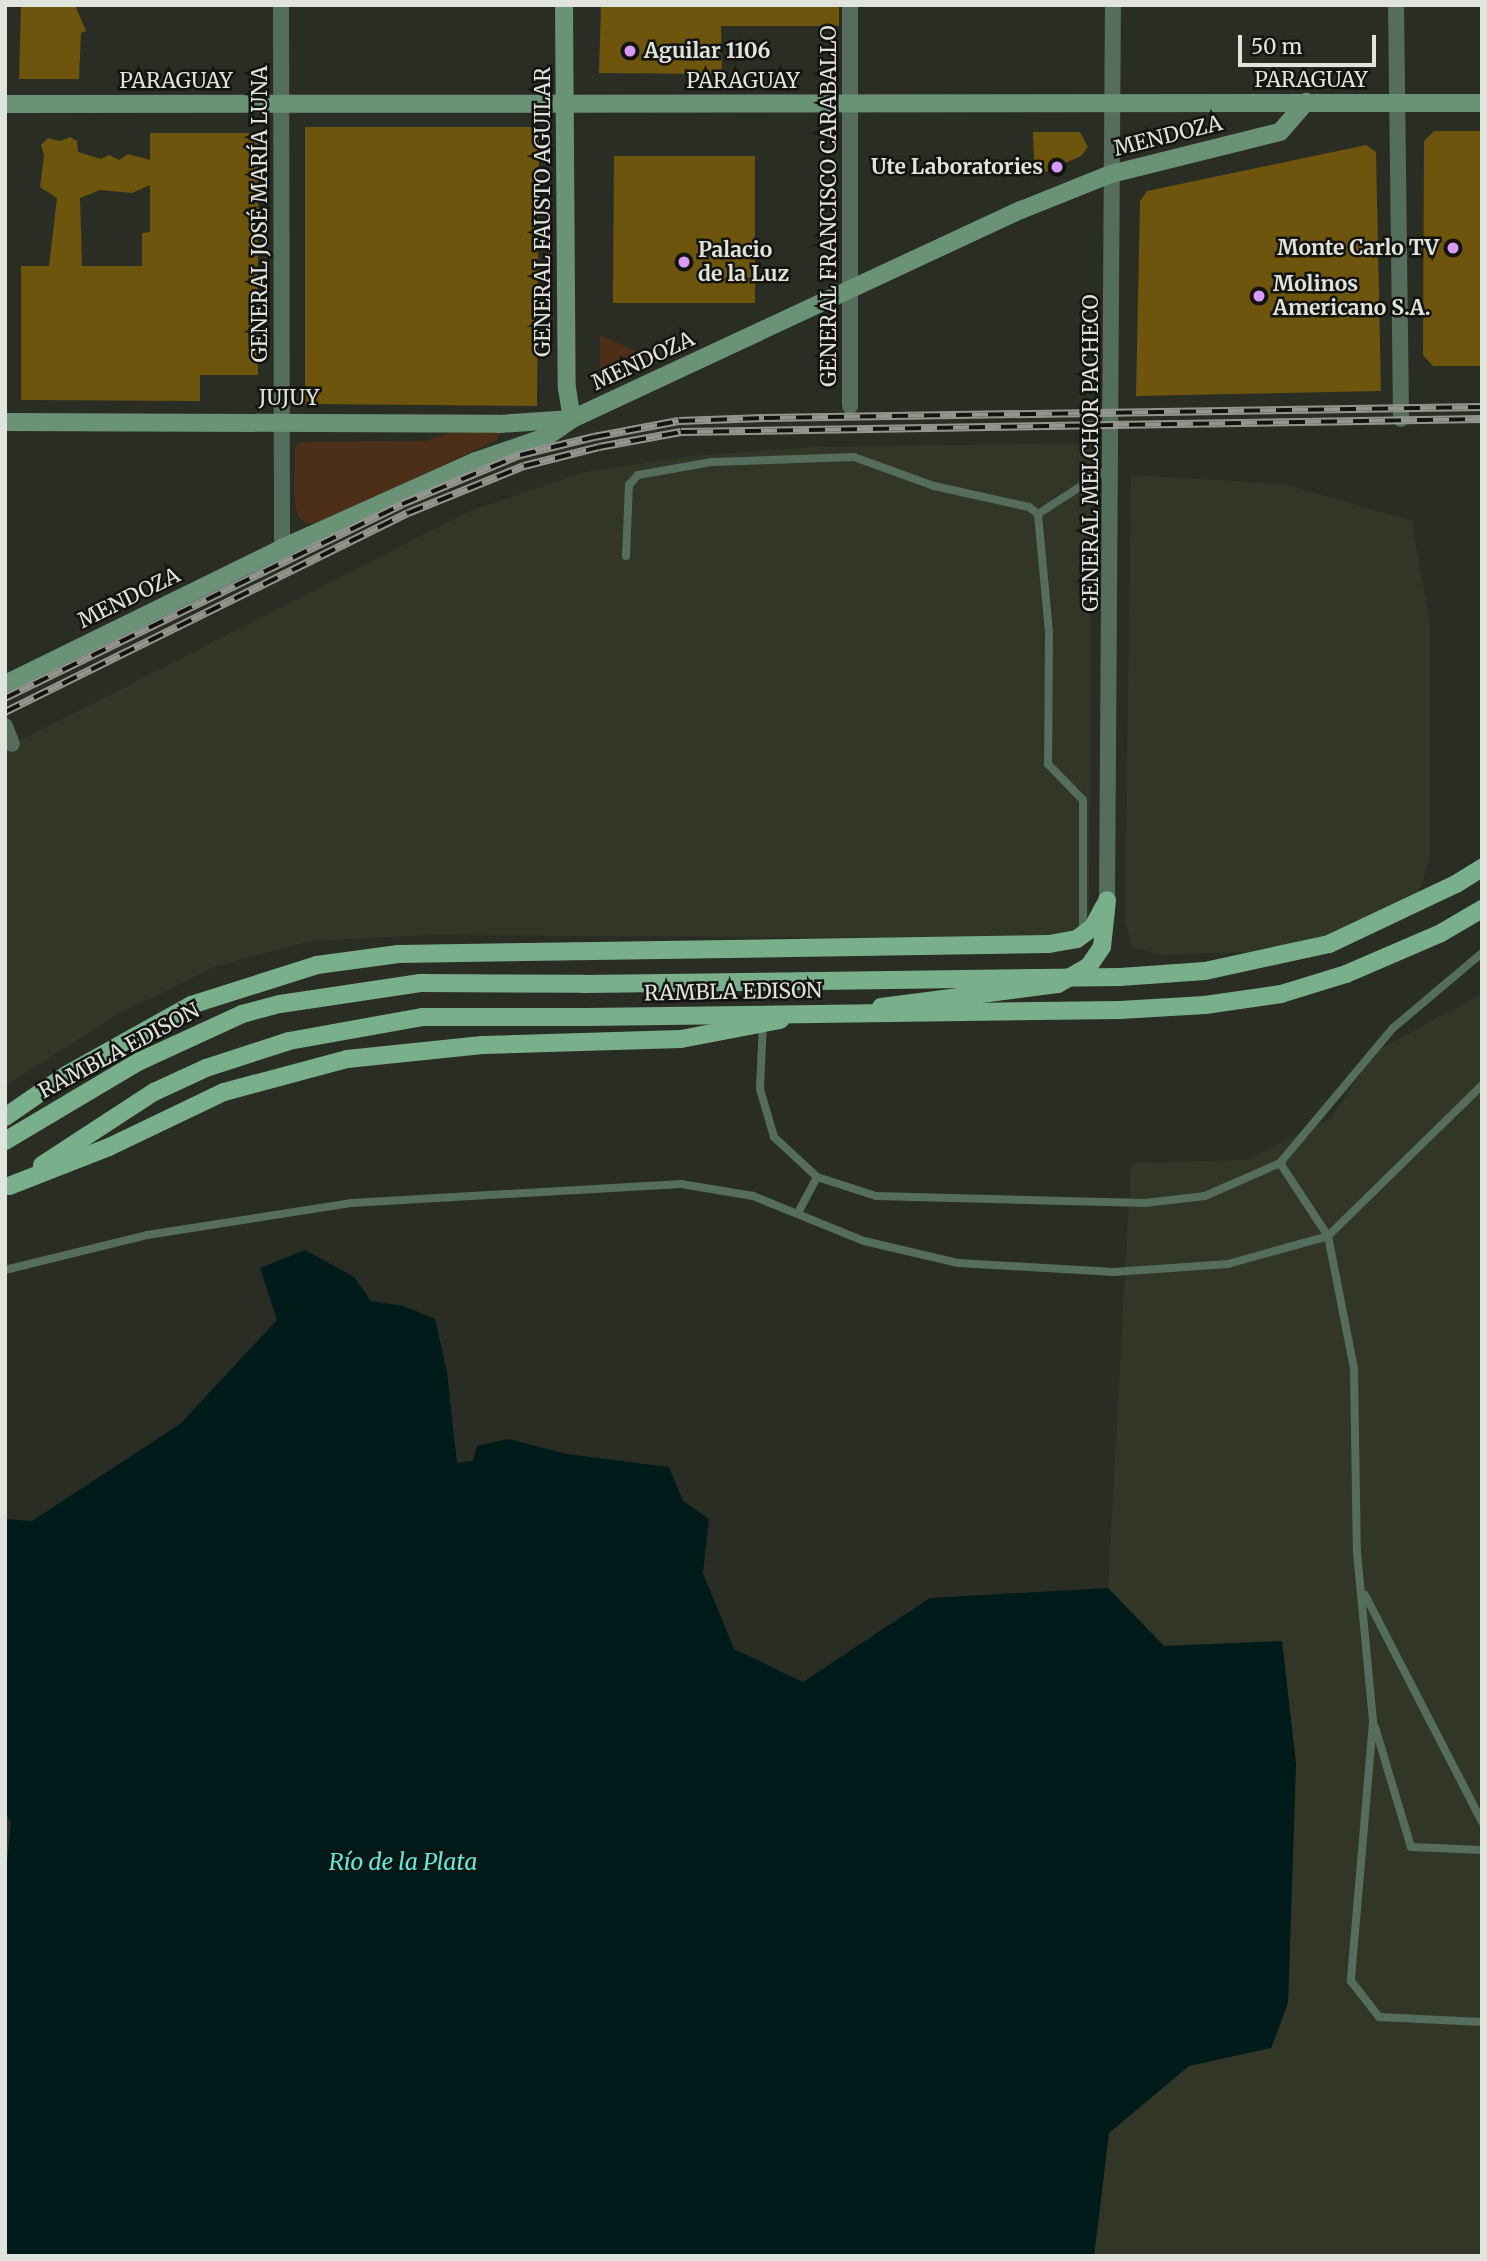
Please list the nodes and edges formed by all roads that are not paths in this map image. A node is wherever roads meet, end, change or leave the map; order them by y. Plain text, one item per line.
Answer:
1 (281, 5) edge
2 (564, 5) edge
3 (850, 5) edge
4 (1113, 5) edge
5 (1396, 5) edge
6 (850, 103) junction
7 (1111, 103) junction
8 (1306, 103) junction
9 (1396, 103) junction
10 (1482, 103) edge
11 (5, 104) edge
12 (281, 104) junction
13 (565, 104) junction
14 (1111, 174) junction
15 (851, 287) junction
16 (850, 406) dead end
17 (572, 419) junction
18 (1401, 419) dead end
19 (281, 421) junction
20 (5, 422) edge
21 (1112, 466) junction
22 (1038, 514) junction
23 (282, 548) junction
24 (626, 556) dead end
25 (5, 684) edge
26 (5, 726) edge
27 (12, 744) dead end
28 (1482, 868) edge
29 (1107, 900) junction
30 (1482, 909) edge
31 (1083, 934) junction
32 (1482, 953) edge
33 (763, 1022) junction
34 (1482, 1085) edge
35 (5, 1116) edge
36 (5, 1141) edge
37 (1280, 1163) junction
38 (817, 1177) junction
39 (7, 1187) edge
40 (799, 1211) junction
41 (1328, 1236) junction
42 (5, 1270) edge
43 (1357, 1552) junction
44 (1373, 1722) junction
45 (1482, 1822) edge
46 (1482, 1850) edge
47 (1482, 2022) edge

1 - 12 street, GENERAL JOSÉ MARÍA LUNA
2 - 13 street, GENERAL FAUSTO AGUILAR
3 - 6 street, GENERAL FRANCISCO CARABALLO
4 - 7 street, GENERAL MELCHOR PACHECO
5 - 9 street
6 - 7 street, PARAGUAY
6 - 13 street, PARAGUAY
6 - 15 street, GENERAL FRANCISCO CARABALLO
7 - 8 street, PARAGUAY
7 - 14 street, GENERAL MELCHOR PACHECO
8 - 9 street, PARAGUAY
8 - 14 street, MENDOZA
9 - 10 street, PARAGUAY
9 - 18 street
11 - 12 street, PARAGUAY
12 - 13 street, PARAGUAY
12 - 19 street, GENERAL JOSÉ MARÍA LUNA
13 - 17 street, GENERAL FAUSTO AGUILAR
14 - 15 street, MENDOZA
14 - 21 street, GENERAL MELCHOR PACHECO
15 - 16 street, GENERAL FRANCISCO CARABALLO
15 - 17 street, MENDOZA
17 - 19 street, JUJUY
17 - 23 street, MENDOZA
19 - 20 street, JUJUY
19 - 23 street, GENERAL JOSÉ MARÍA LUNA
21 - 22 lane
21 - 29 street, GENERAL MELCHOR PACHECO
22 - 24 lane
22 - 31 lane
23 - 25 street, MENDOZA
26 - 27 street
28 - 36 main road, RAMBLA EDISON, bridge
29 - 31 main road
29 - 33 main road
30 - 39 main road, RAMBLA EDISON, bridge
31 - 35 main road
32 - 37 lane
33 - 38 lane
33 - 39 main road
34 - 41 lane
37 - 38 lane
37 - 41 lane
38 - 40 lane
40 - 41 lane
40 - 42 lane
41 - 43 lane
43 - 44 lane
43 - 45 lane
44 - 46 lane
44 - 47 lane

